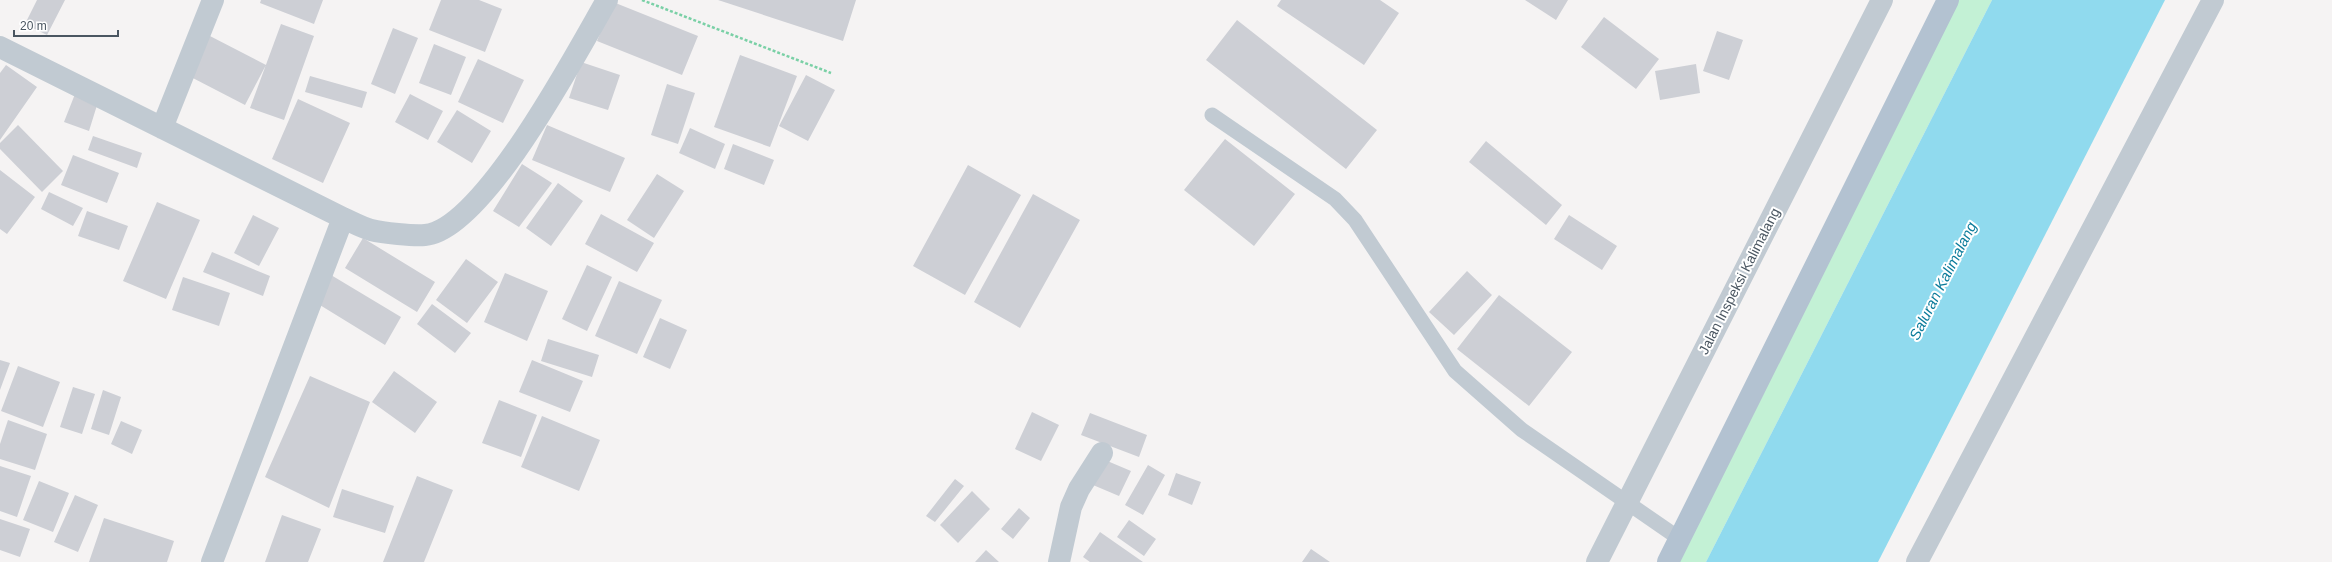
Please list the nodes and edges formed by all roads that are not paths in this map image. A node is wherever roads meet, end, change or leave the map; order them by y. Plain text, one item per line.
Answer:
1 (213, 0) edge
2 (607, 0) edge
3 (1882, 0) edge
4 (1948, 0) edge
5 (2213, 0) edge
6 (0, 47) edge
7 (1212, 115) dead end
8 (162, 128) junction
9 (343, 218) junction
10 (1102, 453) dead end
11 (1626, 504) junction
12 (1680, 539) junction
13 (212, 562) edge
14 (1059, 562) edge
15 (1597, 562) edge
16 (1668, 562) edge
17 (1917, 562) edge

1 - 8 street
2 - 9 street
3 - 11 street, Jalan Inspeksi Kalimalang
4 - 12 main road
5 - 17 street
6 - 8 street
7 - 11 lane
8 - 9 street
9 - 13 street
10 - 14 street
11 - 12 lane
11 - 15 street, Jalan Inspeksi Kalimalang
12 - 16 main road

